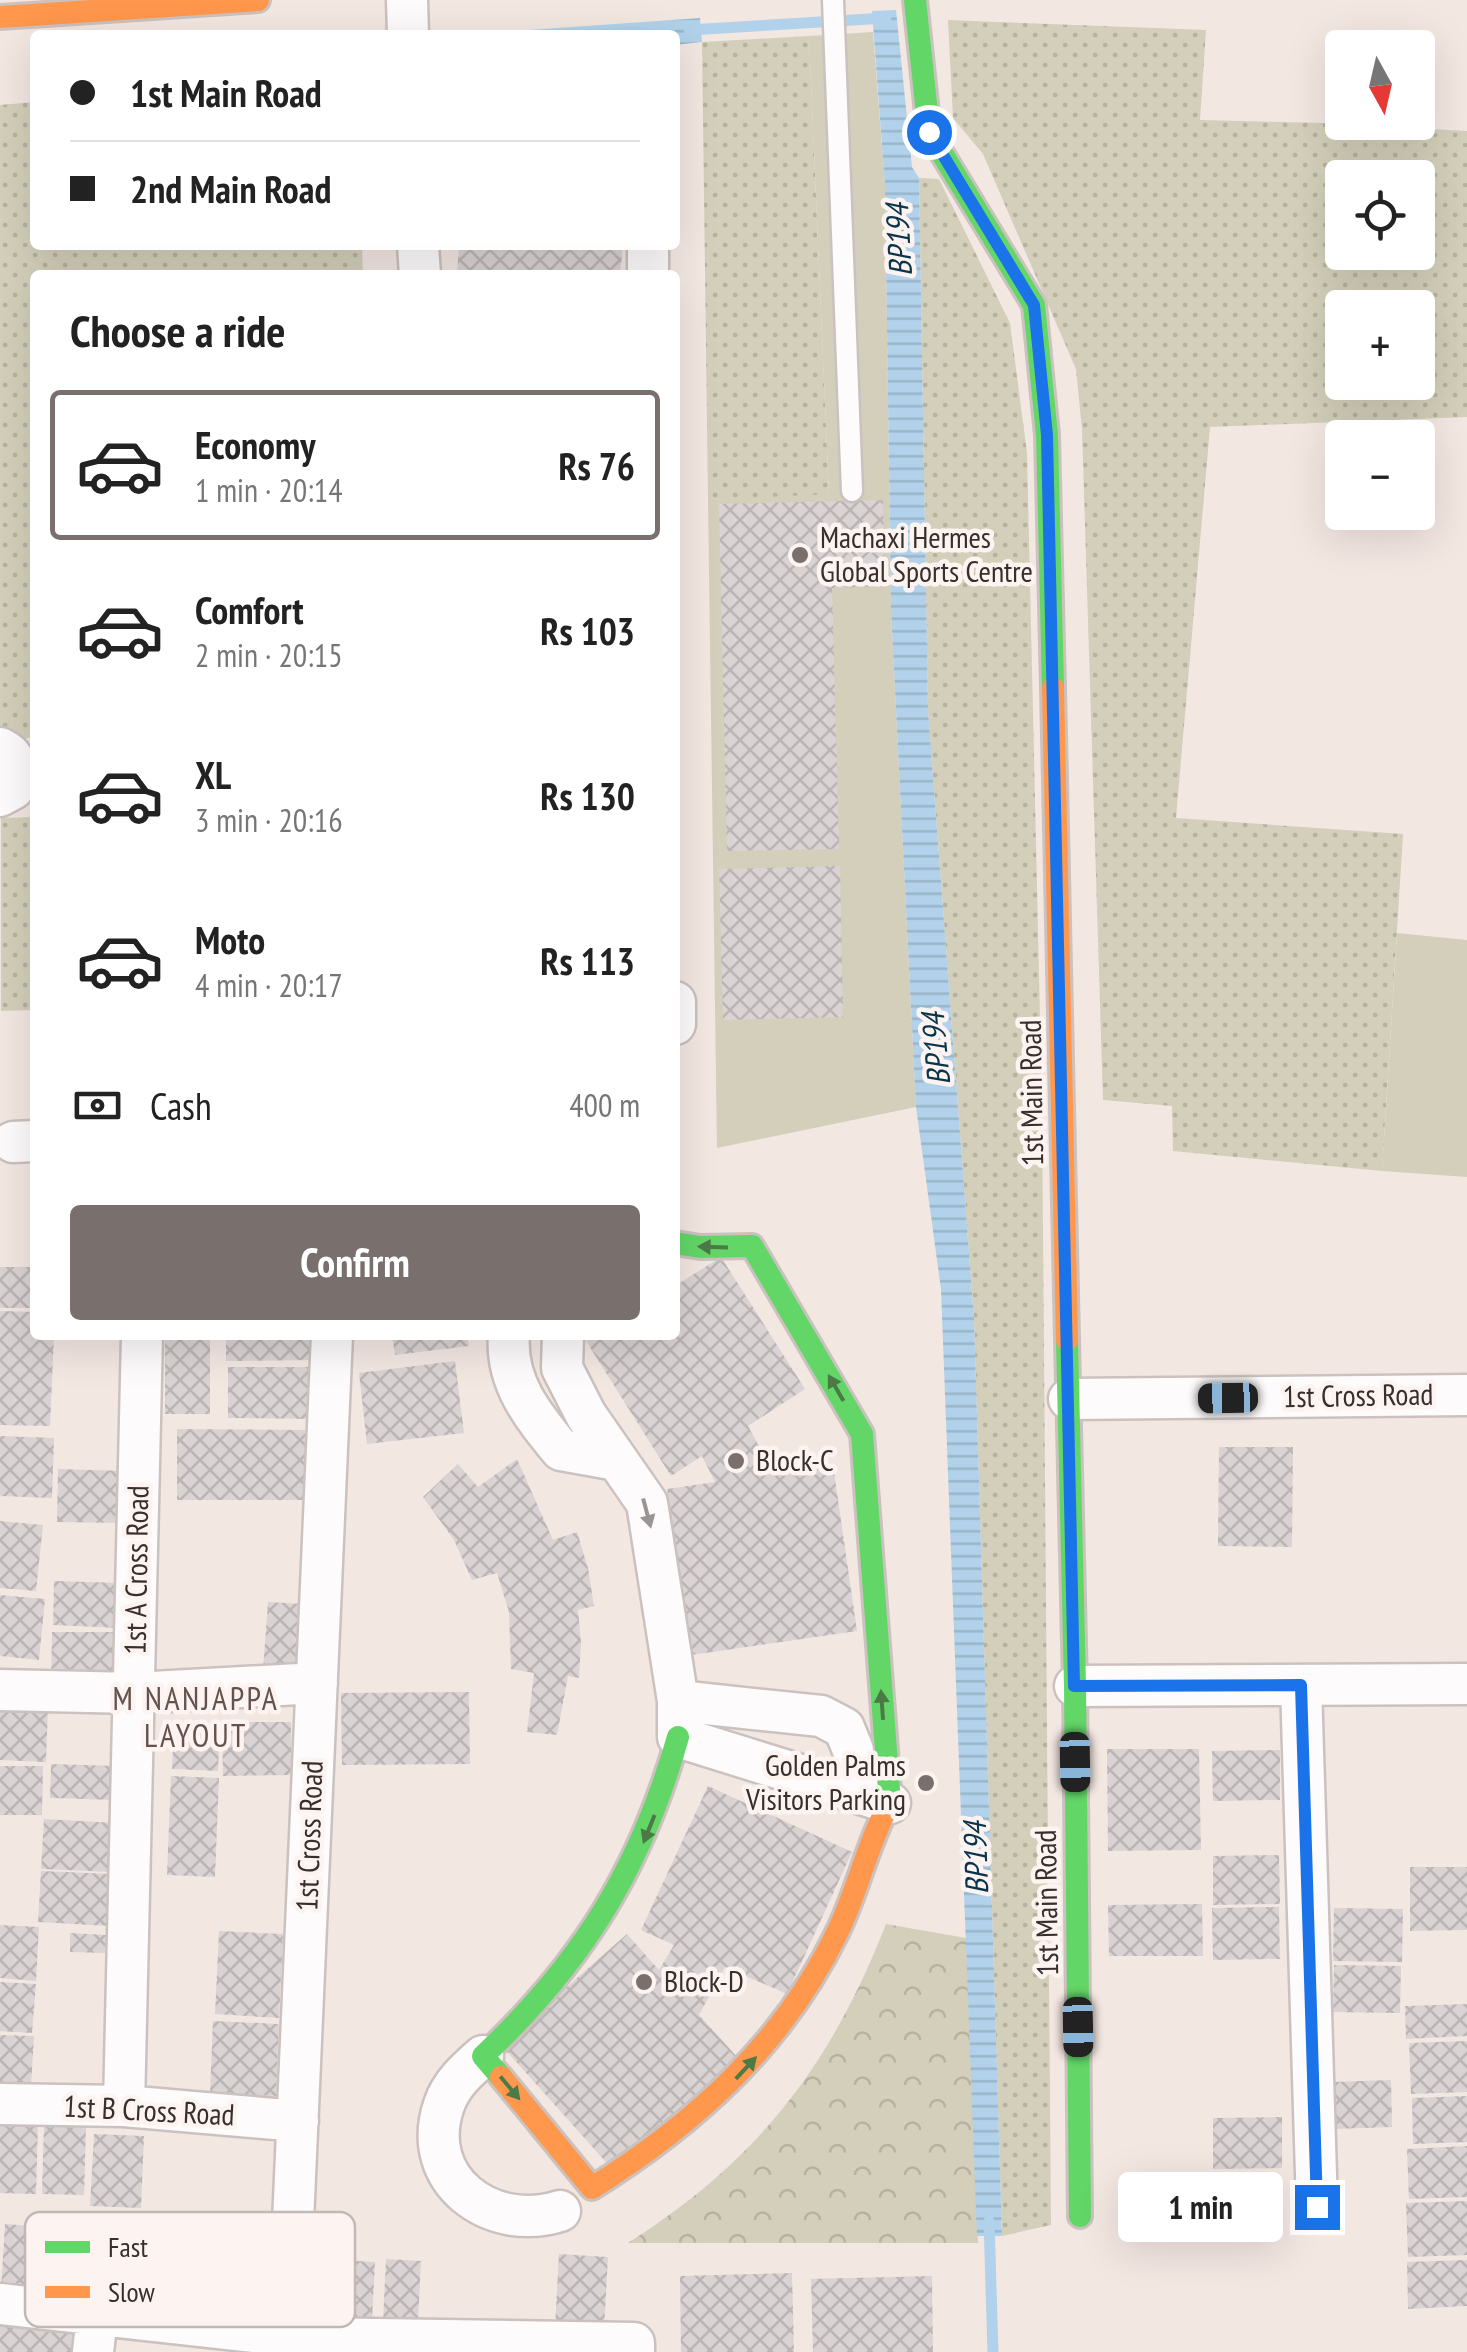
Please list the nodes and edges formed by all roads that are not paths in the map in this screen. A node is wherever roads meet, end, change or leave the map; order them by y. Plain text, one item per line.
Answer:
1 (258, 0) edge
2 (833, 0) edge
3 (915, 0) edge
4 (0, 17) edge
5 (852, 491) dead end
6 (680, 1244) edge
7 (142, 1340) edge
8 (332, 1340) edge
9 (509, 1340) edge
10 (563, 1340) edge
11 (1467, 1395) edge
12 (1069, 1399) junction
13 (617, 1460) junction
14 (317, 1683) junction
15 (1467, 1684) edge
16 (1301, 1685) junction
17 (1074, 1686) junction
18 (0, 1690) edge
19 (134, 1693) junction
20 (678, 1719) junction
21 (854, 1750) dead end
22 (890, 1803) junction
23 (484, 2056) junction
24 (0, 2104) edge
25 (124, 2106) junction
26 (298, 2121) junction
27 (1317, 2207) dead end
28 (560, 2211) dead end
29 (299, 2212) edge
30 (1080, 2216) dead end
31 (0, 2304) edge
32 (25, 2312) edge
33 (95, 2334) edge
34 (301, 2342) edge
35 (634, 2352) edge

1 - 4 street
2 - 5 lane
3 - 12 street, 1st Main Road
22 -> 6 street
7 - 19 street, 1st A Cross Road
8 - 14 street, 1st Cross Road
9 - 13 street
10 - 13 street
11 - 12 street, 1st Cross Road
12 - 17 street, 1st Main Road
13 -> 20 street
14 - 19 street
14 - 26 street, 1st Cross Road
15 - 16 street
16 - 17 street
16 - 27 street
17 - 30 street, 1st Main Road
18 - 19 street
19 - 25 street, 1st A Cross Road
20 - 21 street
20 - 22 street
20 -> 23 street
23 -> 22 street
23 - 28 street
24 - 25 street, 1st B Cross Road
25 - 26 street, 1st B Cross Road
26 - 29 street, 1st Cross Road
31 - 32 street
33 - 34 street
34 - 35 street

